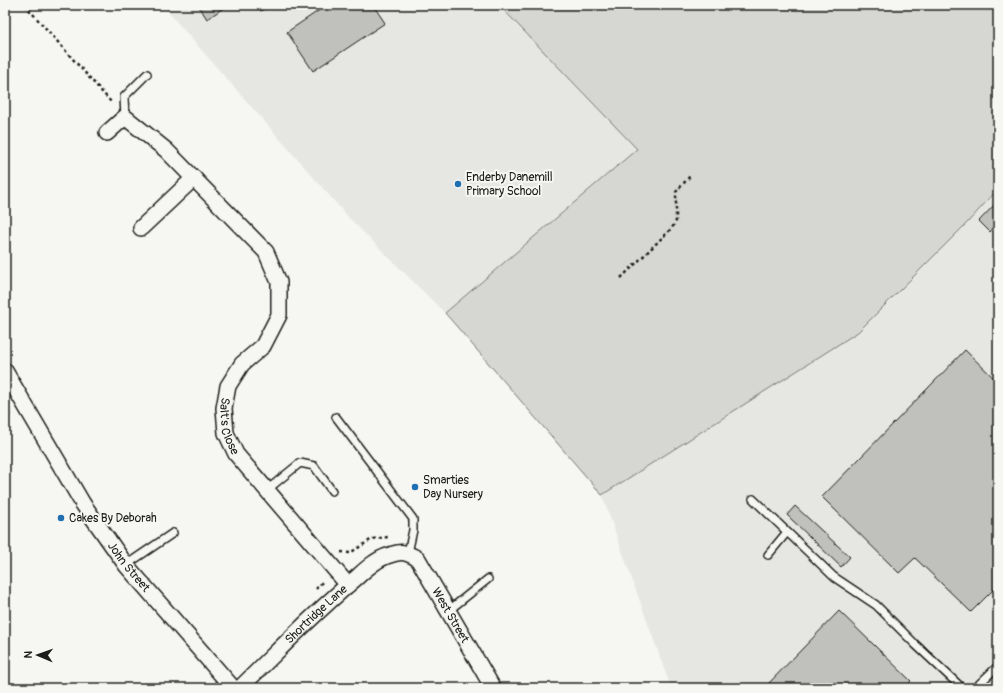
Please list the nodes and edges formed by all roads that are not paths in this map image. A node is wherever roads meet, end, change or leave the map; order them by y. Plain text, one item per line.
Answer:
1 (146, 74) dead end
2 (125, 117) junction
3 (107, 133) dead end
4 (194, 178) junction
5 (141, 228) dead end
6 (5, 371) edge
7 (336, 417) dead end
8 (267, 490) junction
9 (332, 491) dead end
10 (753, 499) dead end
11 (787, 532) junction
12 (173, 533) dead end
13 (406, 549) junction
14 (768, 555) dead end
15 (126, 565) junction
16 (488, 579) dead end
17 (348, 585) junction
18 (448, 611) junction
19 (998, 666) edge
20 (233, 688) edge
21 (240, 688) edge
22 (493, 688) edge
23 (962, 688) edge
24 (975, 688) edge

1 - 2 lane
2 - 3 street
2 - 4 street, Salt's Close
4 - 5 street
4 - 8 street, Salt's Close
6 - 15 street, John Street
7 - 13 lane
8 - 9 lane
8 - 17 street, Salt's Close
10 - 11 lane
11 - 14 lane
11 - 23 lane
12 - 15 lane
13 - 17 street, Shortridge Lane
13 - 18 street, West Street
15 - 20 street, John Street
16 - 18 lane
17 - 21 street, Shortridge Lane
18 - 22 street, West Street
19 - 24 lane

